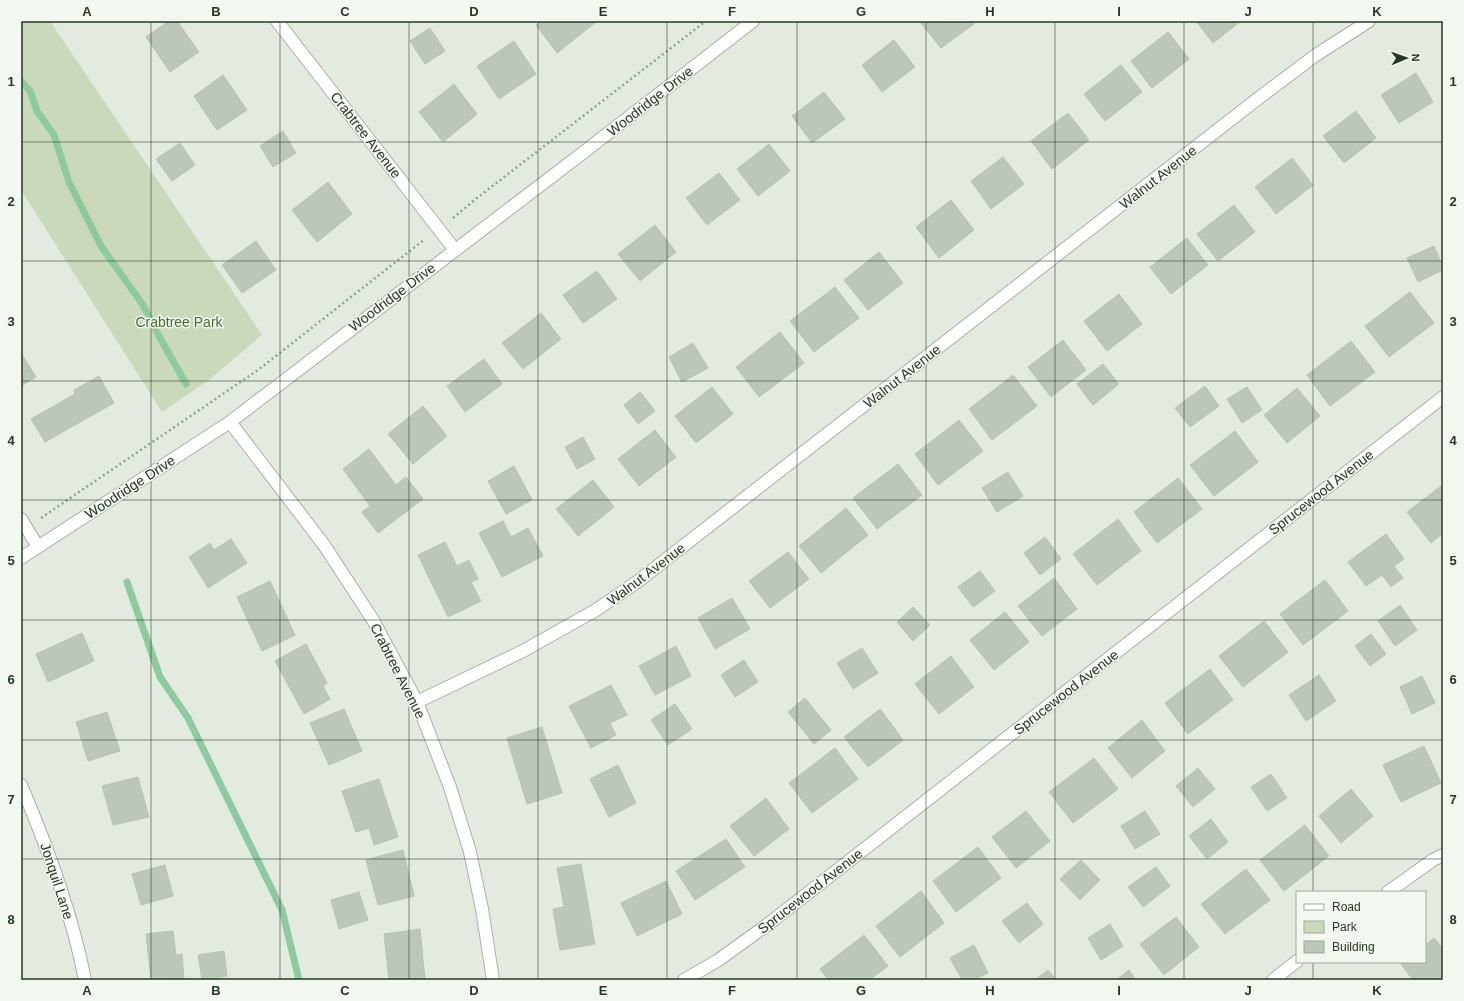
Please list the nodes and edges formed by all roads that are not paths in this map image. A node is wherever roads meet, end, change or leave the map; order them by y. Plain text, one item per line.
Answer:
1 (277, 21) edge
2 (753, 21) edge
3 (1369, 21) edge
4 (454, 250) junction
5 (1443, 397) edge
6 (230, 422) junction
7 (21, 519) edge
8 (38, 547) junction
9 (21, 558) edge
10 (417, 702) junction
11 (21, 785) edge
12 (1443, 855) edge
13 (1389, 891) edge
14 (1296, 963) edge
15 (85, 980) edge
16 (494, 980) edge
17 (684, 980) edge
18 (1273, 980) edge

1 - 4 street, Crabtree Avenue
2 - 4 street, Woodridge Drive
3 - 10 street, Walnut Avenue
4 - 6 street, Woodridge Drive
5 - 17 street, Sprucewood Avenue
6 - 8 street, Woodridge Drive
6 - 10 street, Crabtree Avenue
7 - 8 street
8 - 9 street, Woodridge Drive
10 - 16 street, Crabtree Avenue
11 - 15 street, Jonquil Lane
12 - 13 street
14 - 18 street

